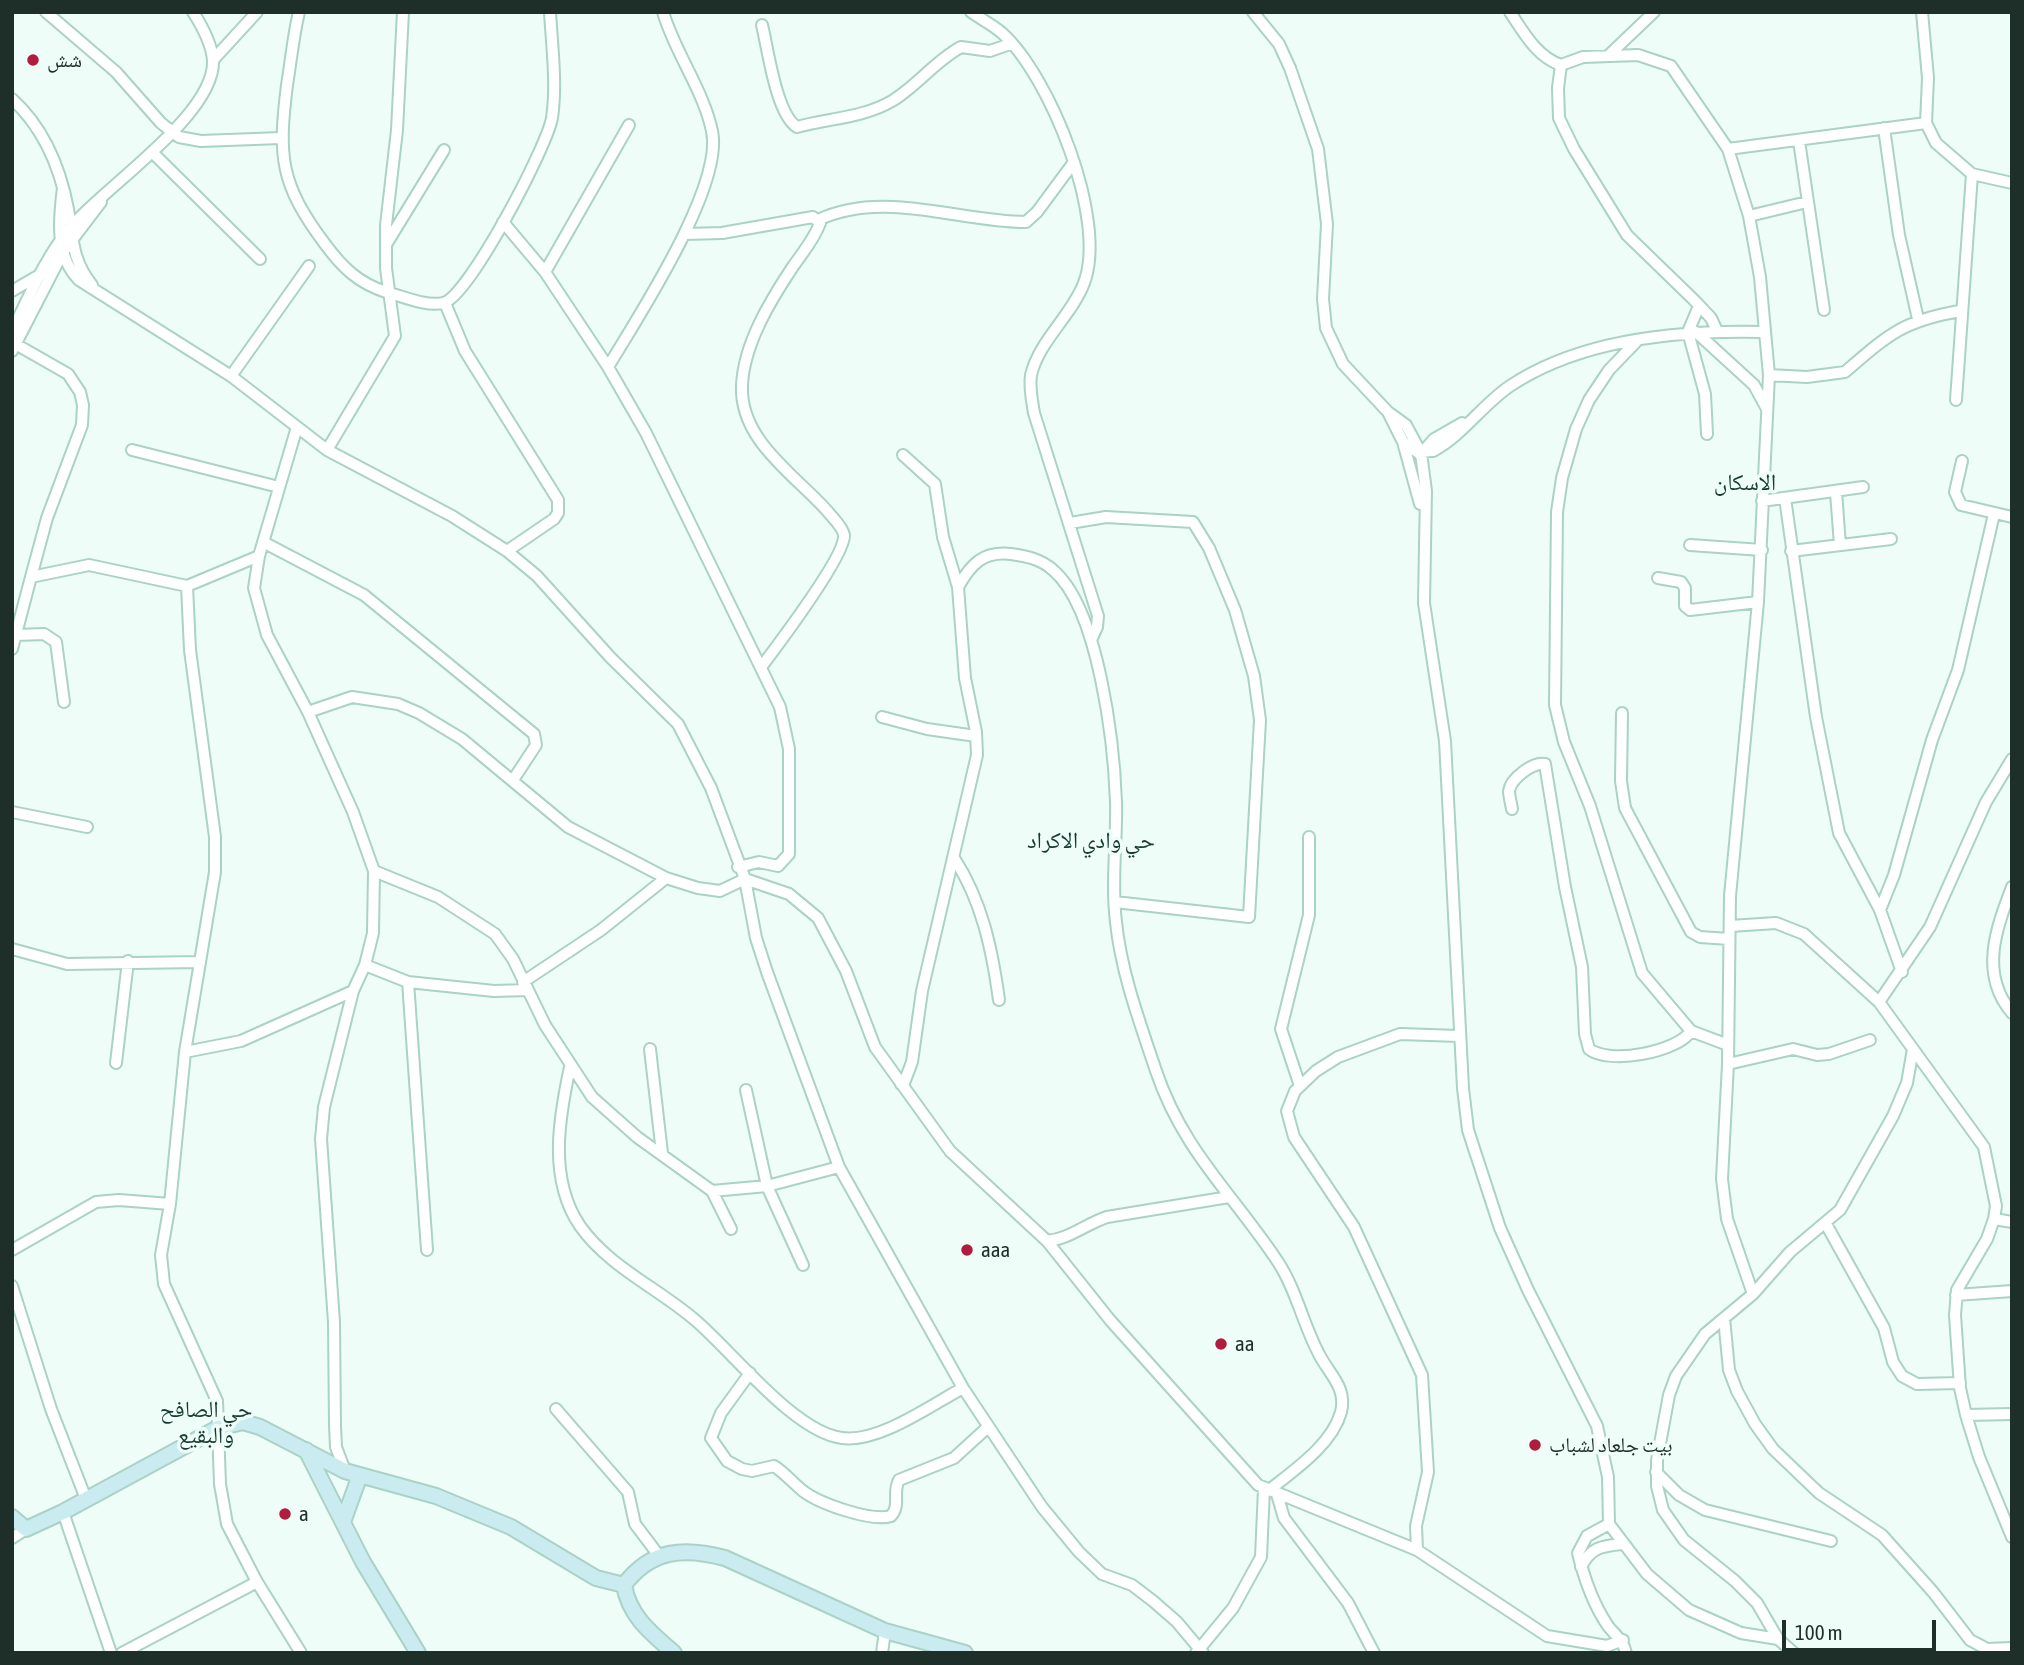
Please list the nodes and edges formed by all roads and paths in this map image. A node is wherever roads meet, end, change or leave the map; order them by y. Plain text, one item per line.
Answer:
1 (46, 12) edge
2 (193, 12) edge
3 (257, 12) edge
4 (299, 12) edge
5 (403, 12) edge
6 (550, 12) edge
7 (663, 12) edge
8 (971, 12) edge
9 (1253, 12) edge
10 (1510, 12) edge
11 (1654, 12) edge
12 (1922, 12) edge
13 (762, 24) dead end
14 (1010, 44) junction
15 (1609, 55) junction
16 (213, 60) junction
17 (1561, 65) junction
18 (12, 99) edge
19 (1926, 123) junction
20 (629, 125) dead end
21 (1884, 128) junction
22 (170, 133) junction
23 (281, 138) junction
24 (1799, 141) junction
25 (1728, 149) junction
26 (444, 150) dead end
27 (152, 152) junction
28 (1074, 162) junction
29 (1972, 174) junction
30 (2012, 183) edge
31 (62, 188) junction
32 (108, 191) junction
33 (1807, 202) junction
34 (1749, 216) junction
35 (818, 220) junction
36 (503, 222) junction
37 (70, 228) junction
38 (685, 234) junction
39 (66, 241) junction
40 (386, 245) junction
41 (63, 252) junction
42 (260, 259) dead end
43 (309, 265) dead end
44 (47, 272) junction
45 (545, 272) junction
46 (12, 291) edge
47 (99, 292) junction
48 (389, 293) junction
49 (446, 303) junction
50 (1699, 306) junction
51 (1824, 310) dead end
52 (1960, 311) junction
53 (1918, 319) junction
54 (12, 331) edge
55 (1717, 331) junction
56 (1692, 332) junction
57 (1763, 332) junction
58 (1637, 341) junction
59 (13, 346) edge
60 (608, 367) junction
61 (1769, 375) junction
62 (231, 376) junction
63 (1956, 400) dead end
64 (1767, 409) junction
65 (1388, 412) junction
66 (297, 427) junction
67 (1707, 434) dead end
68 (1403, 442) junction
69 (132, 450) dead end
70 (327, 450) junction
71 (1421, 453) junction
72 (903, 455) dead end
73 (1962, 461) dead end
74 (1413, 474) junction
75 (279, 487) junction
76 (1863, 487) dead end
77 (1836, 492) junction
78 (1784, 498) junction
79 (1762, 501) junction
80 (1994, 514) junction
81 (2012, 517) edge
82 (1423, 519) junction
83 (1070, 523) junction
84 (1891, 539) dead end
85 (263, 542) junction
86 (1690, 545) dead end
87 (1840, 545) junction
88 (1762, 550) junction
89 (507, 551) junction
90 (1791, 551) junction
91 (259, 556) junction
92 (31, 577) junction
93 (1658, 578) dead end
94 (187, 586) junction
95 (958, 587) junction
96 (1759, 602) junction
97 (16, 635) junction
98 (1092, 638) junction
99 (12, 649) edge
100 (762, 666) junction
101 (64, 702) dead end
102 (308, 712) junction
103 (1622, 713) dead end
104 (882, 718) dead end
105 (976, 736) junction
106 (2012, 759) edge
107 (513, 780) junction
108 (1512, 809) dead end
109 (12, 812) edge
110 (87, 827) dead end
111 (1309, 837) dead end
112 (954, 858) junction
113 (738, 867) junction
114 (374, 871) junction
115 (666, 878) junction
116 (745, 879) junction
117 (2012, 887) edge
118 (1115, 902) junction
119 (1880, 910) junction
120 (1730, 926) junction
121 (1728, 939) junction
122 (12, 948) edge
123 (128, 961) junction
124 (198, 962) junction
125 (365, 965) junction
126 (1902, 972) junction
127 (408, 982) junction
128 (525, 986) junction
129 (352, 991) junction
130 (999, 1000) dead end
131 (1879, 1002) junction
132 (2012, 1013) edge
133 (1691, 1031) junction
134 (1459, 1036) junction
135 (1870, 1040) dead end
136 (1728, 1045) junction
137 (650, 1049) dead end
138 (1913, 1049) junction
139 (185, 1052) junction
140 (116, 1063) dead end
141 (1728, 1064) junction
142 (570, 1067) junction
143 (901, 1084) junction
144 (1300, 1086) junction
145 (746, 1090) dead end
146 (662, 1153) junction
147 (839, 1167) junction
148 (767, 1186) junction
149 (712, 1191) junction
150 (1229, 1197) junction
151 (170, 1204) junction
152 (1994, 1219) junction
153 (2012, 1222) edge
154 (1826, 1224) junction
155 (731, 1228) dead end
156 (1046, 1241) junction
157 (12, 1250) edge
158 (427, 1250) dead end
159 (803, 1265) dead end
160 (12, 1286) edge
161 (2012, 1290) edge
162 (1753, 1294) junction
163 (1956, 1295) junction
164 (1724, 1318) junction
165 (750, 1373) junction
166 (1960, 1383) junction
167 (963, 1388) junction
168 (556, 1409) dead end
169 (2012, 1414) edge
170 (1966, 1415) junction
171 (988, 1427) junction
172 (218, 1428) junction
173 (306, 1450) junction
174 (1656, 1472) junction
175 (352, 1473) junction
176 (1270, 1491) junction
177 (86, 1499) junction
178 (64, 1512) junction
179 (12, 1517) edge
180 (343, 1522) junction
181 (1609, 1524) junction
182 (26, 1529) junction
183 (2012, 1537) edge
184 (12, 1538) edge
185 (1831, 1541) dead end
186 (1622, 1544) junction
187 (1417, 1550) junction
188 (660, 1557) junction
189 (1581, 1567) junction
190 (257, 1582) junction
191 (624, 1585) junction
192 (885, 1631) junction
193 (1778, 1639) junction
194 (1623, 1640) junction
195 (2012, 1648) edge
196 (1199, 1651) edge
197 (111, 1653) edge
198 (122, 1653) edge
199 (301, 1653) edge
200 (418, 1653) edge
201 (674, 1653) edge
202 (882, 1653) edge
203 (965, 1653) edge
204 (1374, 1653) edge
205 (1626, 1653) edge
206 (1794, 1653) edge

1 - 22 street
2 - 16 street
3 - 16 street
4 - 23 street
5 - 40 street
6 - 36 street
7 - 38 street
8 - 14 street
9 - 65 street
10 - 17 street
11 - 15 street
12 - 19 street
13 - 14 street
14 - 28 street
15 - 17 street
15 - 25 street
16 - 22 street
17 - 50 street
18 - 31 street
19 - 21 street
19 - 29 street
20 - 45 street
21 - 24 street
21 - 53 street
22 - 23 street
22 - 27 street
23 - 48 street
24 - 25 street
24 - 33 street
25 - 34 street
26 - 40 street
27 - 32 street
27 - 42 street
28 - 35 street
28 - 83 street
29 - 30 street
29 - 52 street
31 - 37 street
31 - 39 street
32 - 37 street
32 - 39 street
33 - 34 street
33 - 51 street
34 - 57 street
35 - 38 street
35 - 100 street
36 - 45 street
36 - 49 street
37 - 39 street
38 - 60 street
39 - 41 street
39 - 44 street
39 - 47 street
40 - 48 street
41 - 44 street
41 - 47 street
43 - 62 street
44 - 46 street
44 - 54 street
44 - 59 street
45 - 60 street
47 - 62 street
48 - 49 street
48 - 70 street
49 - 89 street
50 - 55 street
50 - 56 street
52 - 53 street
52 - 63 street
53 - 61 street
55 - 56 street
55 - 57 street
56 - 58 street
56 - 64 street
56 - 67 street
57 - 61 street
58 - 71 street
58 - 133 street
59 - 92 street
60 - 100 street
61 - 64 street
62 - 66 street
64 - 79 street
65 - 68 street
65 - 71 street
66 - 70 street
66 - 75 street
68 - 71 street
68 - 74 street
69 - 75 street
70 - 89 street
71 - 74 street
71 - 82 street
72 - 95 street
73 - 80 street
74 - 82 street
75 - 85 street
76 - 77 street
77 - 78 street
77 - 87 street
78 - 79 street
78 - 90 street
79 - 88 street
80 - 81 street
80 - 119 street
82 - 134 street
83 - 98 street
83 - 118 street
84 - 87 street
85 - 91 street
85 - 107 street
86 - 88 street
87 - 90 street
88 - 96 street
89 - 113 street
90 - 119 street
91 - 94 street
91 - 102 street
92 - 94 street
92 - 97 street
93 - 96 street
94 - 124 street
95 - 98 street
95 - 105 street
96 - 120 street
97 - 99 street
97 - 101 street
98 - 118 street
100 - 113 street
102 - 107 street
102 - 114 street
103 - 121 street
104 - 105 street
105 - 112 street
106 - 126 street
107 - 115 street
108 - 133 street
109 - 110 street
111 - 144 street
112 - 130 street
112 - 143 street
113 - 116 street
114 - 125 street
114 - 128 street
115 - 116 street
115 - 128 street
116 - 143 street
116 - 147 street
117 - 132 street
118 - 150 street
119 - 126 street
120 - 121 street
120 - 131 street
121 - 136 street
122 - 123 street
123 - 124 street
123 - 140 street
124 - 139 street
125 - 127 street
125 - 129 street
126 - 131 street
127 - 128 street
127 - 158 street
128 - 142 street
129 - 139 street
129 - 175 street
131 - 138 street
133 - 136 street
134 - 144 street
134 - 181 street
135 - 141 street
136 - 141 street
137 - 146 street
138 - 152 street
138 - 154 street
139 - 151 street
141 - 162 street
142 - 146 street
142 - 165 street
143 - 156 street
144 - 187 street
145 - 148 street
146 - 149 street
147 - 148 street
147 - 167 street
148 - 149 street
148 - 159 street
149 - 155 street
150 - 156 street
150 - 176 street
151 - 157 street
151 - 172 street
152 - 153 street
152 - 163 street
154 - 162 street
154 - 166 street
156 - 176 street
160 - 177 street
161 - 163 street
162 - 164 street
163 - 166 street
164 - 174 street
164 - 195 street
165 - 167 street
165 - 171 street
166 - 170 street
167 - 171 street
168 - 188 street
169 - 170 street
170 - 183 street
171 - 196 street
172 - 173 street
172 - 177 street
172 - 190 street
173 - 175 street
173 - 180 street
174 - 185 street
174 - 193 street
175 - 180 street
175 - 191 street
176 - 187 street
176 - 196 street
176 - 204 street
177 - 178 street
178 - 182 street
178 - 197 street
179 - 182 street
180 - 200 street
181 - 186 street
181 - 189 street
182 - 184 street
186 - 189 street
186 - 193 street
187 - 194 street
188 - 191 street
188 - 192 street
189 - 194 street
190 - 198 street
190 - 199 street
191 - 201 street
192 - 202 street
192 - 203 street
193 - 206 street
194 - 205 street

